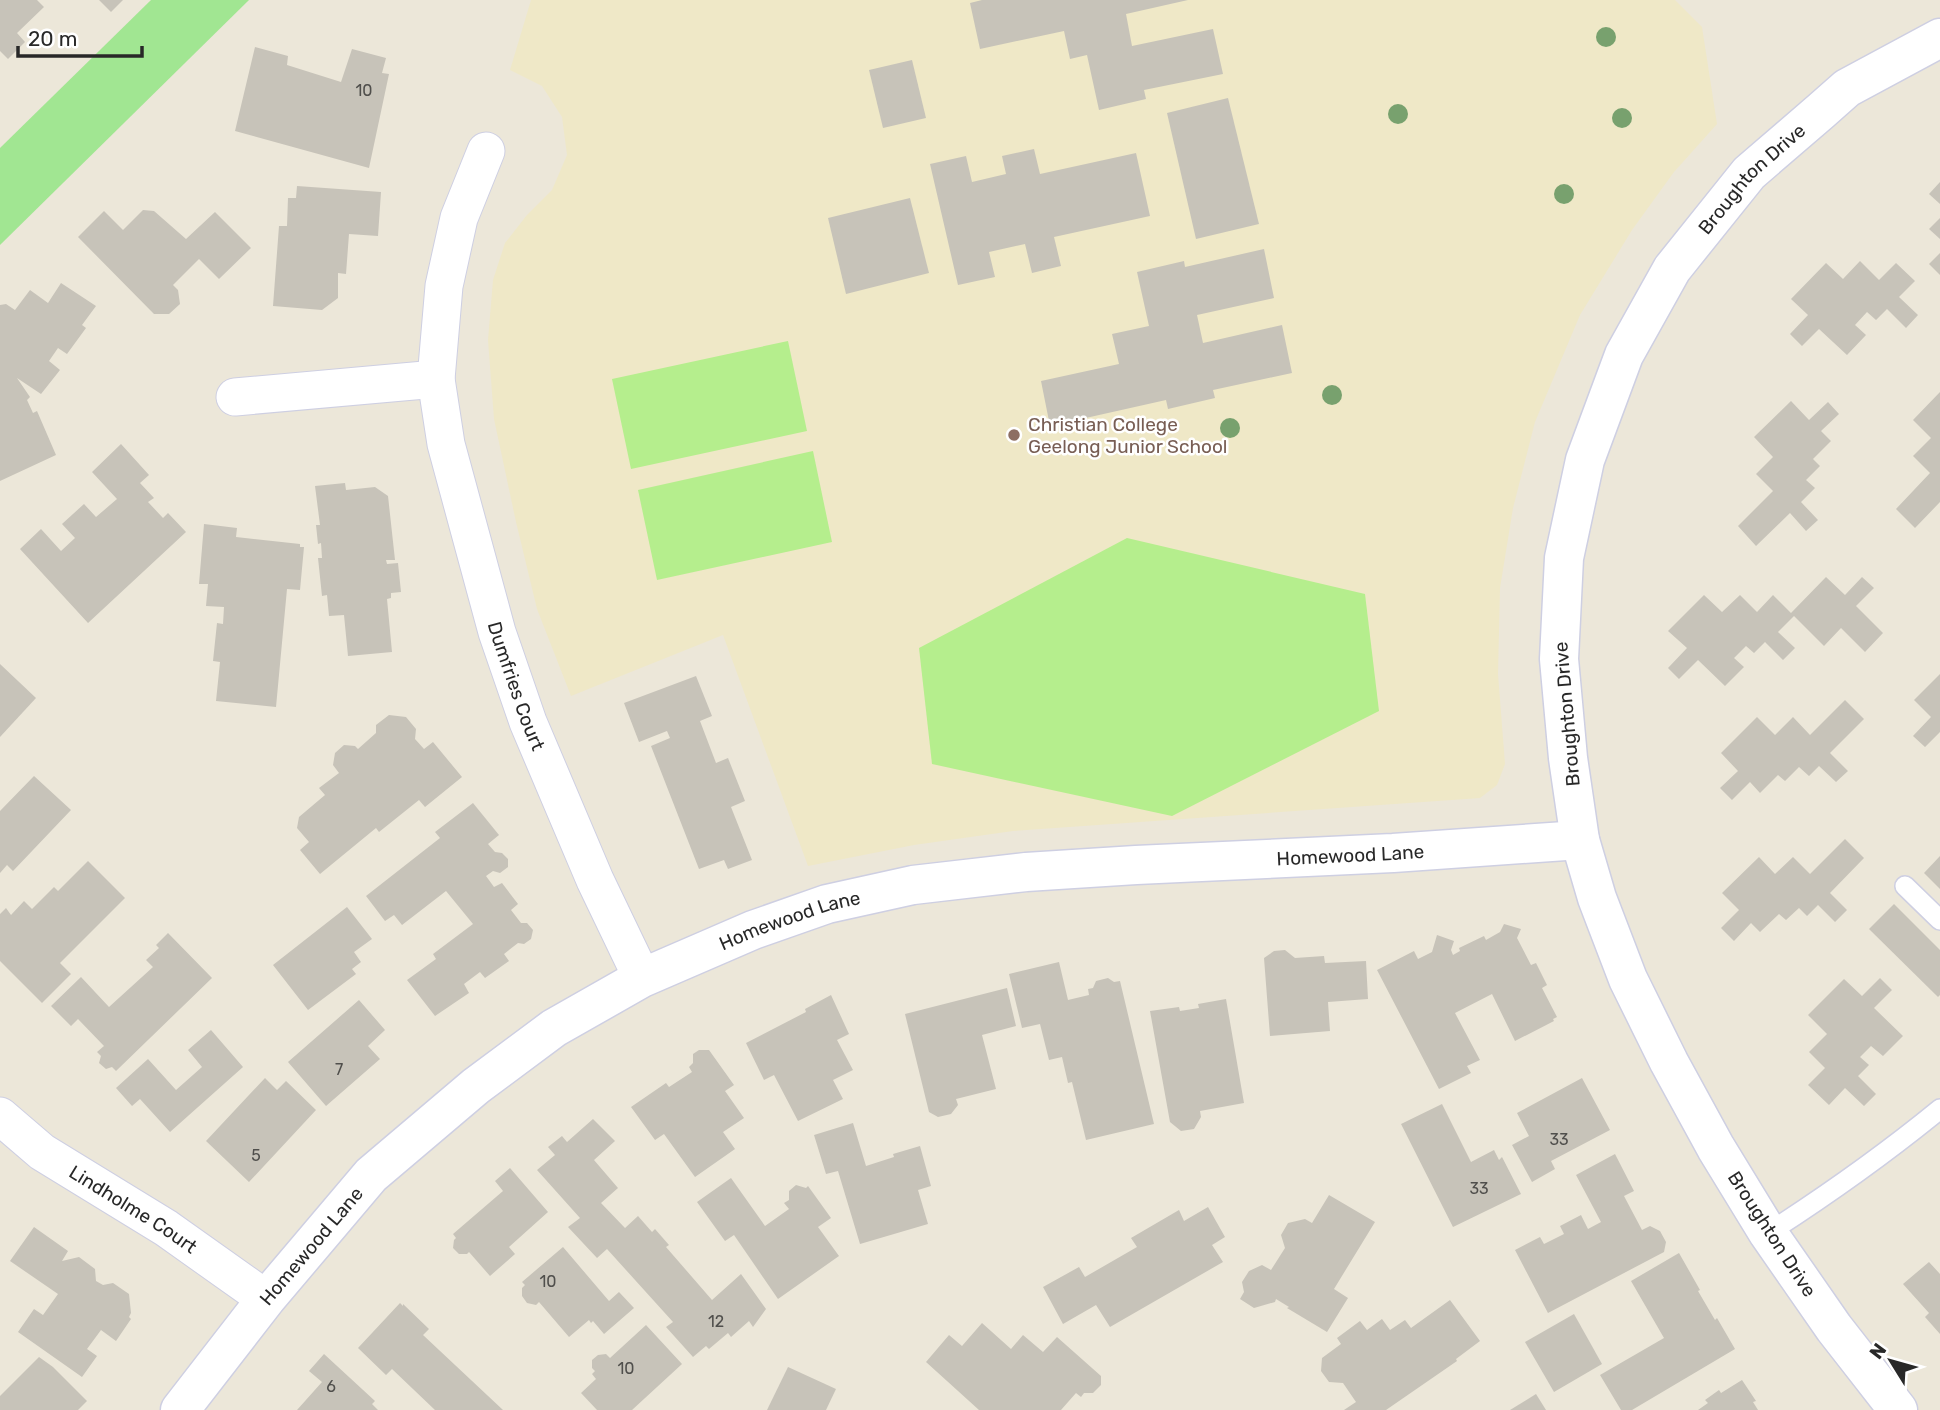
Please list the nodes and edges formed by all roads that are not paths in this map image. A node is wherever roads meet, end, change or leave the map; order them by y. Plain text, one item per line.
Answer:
1 (1940, 38) edge
2 (486, 151) dead end
3 (436, 379) junction
4 (235, 397) dead end
5 (1580, 840) junction
6 (1905, 886) dead end
7 (1940, 920) edge
8 (642, 978) junction
9 (1940, 1109) edge
10 (0, 1116) edge
11 (1768, 1233) junction
12 (267, 1299) junction
13 (180, 1410) edge
14 (1898, 1410) edge

1 - 5 street, Broughton Drive
2 - 3 street, Dumfries Court
3 - 4 street
3 - 8 street, Dumfries Court
5 - 8 street, Homewood Lane
5 - 11 street, Broughton Drive
6 - 7 lane
8 - 12 street, Homewood Lane
9 - 11 lane
10 - 12 street, Lindholme Court
11 - 14 street, Broughton Drive
12 - 13 street, Homewood Lane

